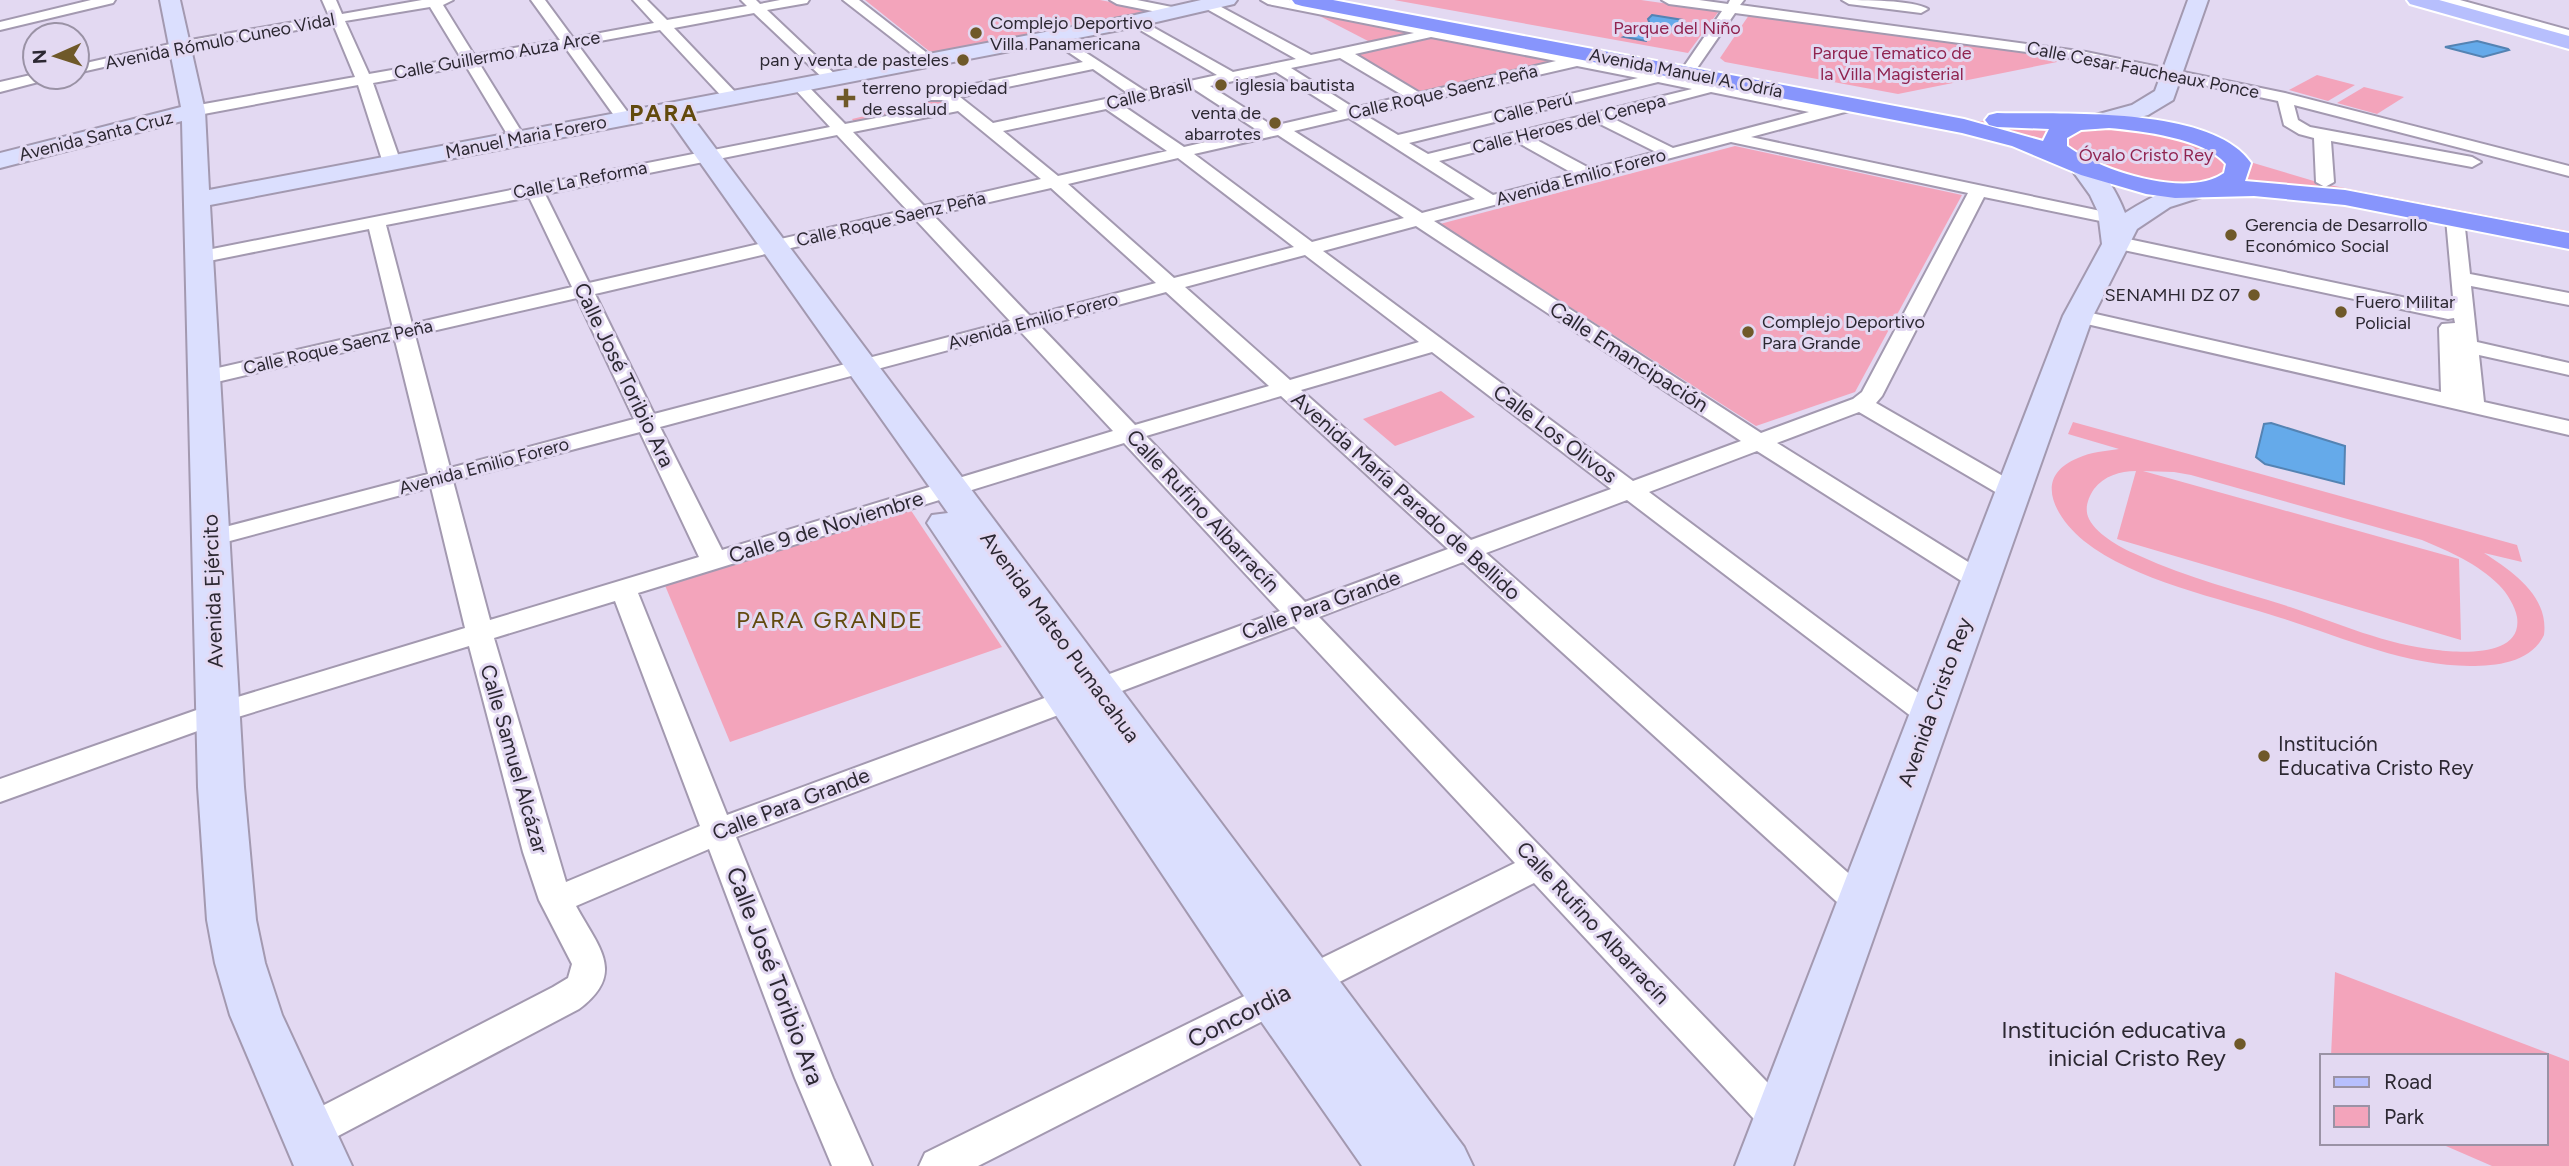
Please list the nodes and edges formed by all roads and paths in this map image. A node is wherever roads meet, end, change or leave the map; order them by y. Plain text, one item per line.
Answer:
1 (108, 0) edge
2 (170, 0) edge
3 (329, 0) edge
4 (538, 0) edge
5 (640, 0) edge
6 (802, 0) edge
7 (850, 0) edge
8 (1117, 0) edge
9 (1268, 0) edge
10 (1347, 0) edge
11 (1669, 0) edge
12 (1849, 0) edge
13 (1936, 0) edge
14 (2196, 0) edge
15 (2417, 0) edge
16 (2445, 0) edge
17 (438, 1) edge
18 (1219, 2) edge
19 (1301, 3) edge
20 (753, 4) edge
21 (1734, 4) edge
22 (1921, 9) junction
23 (1177, 12) junction
24 (338, 18) junction
25 (1135, 20) junction
26 (7, 24) edge
27 (664, 25) junction
28 (1429, 31) junction
29 (1913, 32) junction
30 (2569, 34) edge
31 (1054, 36) junction
32 (569, 42) junction
33 (2569, 43) edge
34 (179, 46) junction
35 (1376, 46) junction
36 (1342, 53) junction
37 (470, 60) junction
38 (929, 60) junction
39 (1309, 60) junction
40 (1577, 61) junction
41 (1095, 64) junction
42 (91, 65) edge
43 (1277, 66) junction
44 (1673, 68) junction
45 (2174, 73) junction
46 (1229, 76) junction
47 (364, 79) junction
48 (832, 79) junction
49 (21, 82) edge
50 (1195, 83) junction
51 (799, 85) junction
52 (1470, 86) junction
53 (0, 87) edge
54 (1714, 88) junction
55 (1141, 95) junction
56 (2165, 95) junction
57 (1418, 97) junction
58 (732, 98) junction
59 (2285, 98) junction
60 (955, 100) junction
61 (1108, 103) junction
62 (1854, 105) junction
63 (193, 111) junction
64 (663, 111) junction
65 (1518, 111) junction
66 (1829, 111) junction
67 (1350, 113) junction
68 (1598, 117) junction
69 (625, 118) junction
70 (2089, 122) junction
71 (835, 124) junction
72 (990, 129) junction
73 (1275, 130) junction
74 (2322, 135) junction
75 (1518, 136) junction
76 (1731, 138) junction
77 (518, 139) junction
78 (1395, 141) junction
79 (2207, 142) junction
80 (1180, 152) junction
81 (1671, 153) junction
82 (696, 157) junction
83 (1424, 160) junction
84 (0, 161) edge
85 (392, 163) junction
86 (2076, 165) junction
87 (2569, 171) edge
88 (1589, 175) junction
89 (2569, 179) edge
90 (1054, 181) junction
91 (2325, 182) junction
92 (2206, 188) junction
93 (534, 190) junction
94 (1979, 190) junction
95 (197, 200) junction
96 (1490, 201) junction
97 (919, 212) junction
98 (2450, 218) junction
99 (1418, 220) junction
100 (376, 222) junction
101 (2569, 230) edge
102 (2115, 231) junction
103 (2569, 241) edge
104 (762, 249) junction
105 (1308, 249) junction
106 (199, 257) junction
107 (2462, 278) junction
108 (1170, 285) junction
109 (583, 290) junction
110 (2569, 299) edge
111 (2448, 313) junction
112 (2078, 316) junction
113 (1025, 323) junction
114 (404, 332) junction
115 (1435, 344) junction
116 (2468, 346) junction
117 (850, 369) junction
118 (2569, 369) edge
119 (204, 378) junction
120 (1285, 388) junction
121 (2463, 403) junction
122 (1861, 404) junction
123 (647, 423) junction
124 (2569, 428) edge
125 (1129, 434) junction
126 (1759, 442) junction
127 (442, 477) junction
128 (1630, 490) junction
129 (2013, 492) junction
130 (939, 493) junction
131 (211, 538) junction
132 (1466, 551) junction
133 (714, 561) junction
134 (1980, 581) junction
135 (624, 590) junction
136 (1299, 613) junction
137 (480, 635) junction
138 (1082, 694) junction
139 (218, 713) junction
140 (1930, 716) junction
141 (0, 791) edge
142 (719, 831) junction
143 (1539, 866) junction
144 (556, 900) junction
145 (1860, 903) junction
146 (1291, 990) junction
147 (1772, 1143) edge
148 (319, 1157) edge
149 (852, 1166) edge
150 (939, 1166) edge
151 (1395, 1166) edge
152 (1444, 1166) edge

1 - 26 street
2 - 34 street, Avenida Ejército
3 - 24 street
4 - 32 street
5 - 27 street
6 - 20 street, Calle Guillermo Auza Arce
7 - 38 street
8 - 23 street
9 - 19 street, Avenida Manuel A. Odría
10 - 44 highway, Avenida Manuel A. Odría
11 - 21 street, Calle Cesar Faucheaux Ponce
12 - 22 street
13 - 22 street
14 - 45 street
15 - 33 main road
16 - 30 street
17 - 24 street, Avenida Rómulo Cuneo Vidal
17 - 37 street
18 - 23 street, Manuel Maria Forero
18 - 39 street
19 - 28 street, Avenida Manuel A. Odría
19 - 35 street
19 - 44 highway, Avenida Manuel A. Odría
20 - 27 street, Calle Guillermo Auza Arce
20 - 48 street
21 - 29 street, Calle Cesar Faucheaux Ponce
21 - 44 street
22 - 29 street
23 - 25 street, Manuel Maria Forero
24 - 34 street, Avenida Rómulo Cuneo Vidal
24 - 47 street
25 - 31 street, Manuel Maria Forero
25 - 46 street
27 - 32 street, Calle Guillermo Auza Arce
27 - 58 street
28 - 35 street, Calle Brasil
28 - 40 street, Avenida Manuel A. Odría
29 - 45 street, Calle Cesar Faucheaux Ponce
31 - 38 street, Manuel Maria Forero
31 - 41 street
32 - 37 street, Calle Guillermo Auza Arce
32 - 69 street
34 - 42 street, Avenida Rómulo Cuneo Vidal
34 - 63 street, Avenida Ejército
35 - 36 street, Calle Brasil
36 - 39 street, Calle Brasil
36 - 57 street
37 - 47 street, Calle Guillermo Auza Arce
37 - 77 street
38 - 48 street, Manuel Maria Forero
39 - 43 street, Calle Brasil
40 - 44 street, Avenida Manuel A. Odría
40 - 52 street, Calle Roque Saenz Peña
41 - 55 street
41 - 60 street
43 - 46 street, Calle Brasil
43 - 67 street
44 - 54 street, Avenida Manuel A. Odría
44 - 62 highway, Avenida Manuel A. Odría
44 - 65 street, Calle Perú
44 - 70 highway, Avenida Manuel A. Odría
45 - 56 street
45 - 59 street, Calle Cesar Faucheaux Ponce
46 - 50 street, Calle Brasil
47 - 63 street, Calle Guillermo Auza Arce
47 - 85 street
48 - 51 street, Manuel Maria Forero
49 - 53 street
50 - 55 street, Calle Brasil
50 - 73 street
51 - 58 street, Manuel Maria Forero
51 - 71 street, Calle Rufino Albarracín
52 - 57 street, Calle Roque Saenz Peña
52 - 65 street
54 - 66 street, Avenida Manuel A. Odría
54 - 68 street, Calle Heroes del Cenepa
55 - 61 street, Calle Brasil
56 - 70 street
56 - 79 street
57 - 67 street, Calle Roque Saenz Peña
58 - 64 street, Manuel Maria Forero
59 - 74 street
59 - 87 street, Calle Cesar Faucheaux Ponce
60 - 71 street, Calle La Reforma
60 - 72 street, Avenida María Parado de Bellido
61 - 72 street, Calle Brasil
61 - 80 street, Calle Los Olivos
62 - 66 street, Avenida Emilio Forero
62 - 86 highway, Avenida Manuel A. Odría
63 - 84 street, Avenida Santa Cruz
63 - 95 street, Avenida Ejército
64 - 69 street, Manuel Maria Forero
64 - 82 street, Avenida Mateo Pumacahua
65 - 78 street, Calle Perú
66 - 76 street, Avenida Emilio Forero
67 - 73 street, Calle Roque Saenz Peña
67 - 78 street
68 - 75 street, Calle Heroes del Cenepa
68 - 81 street
69 - 77 street, Manuel Maria Forero
70 - 79 highway
70 - 86 highway
71 - 82 street, Calle La Reforma
71 - 97 street, Calle Rufino Albarracín
72 - 90 street, Avenida María Parado de Bellido
73 - 80 street, Calle Roque Saenz Peña
73 - 99 street, Calle Emancipación
74 - 89 street
74 - 91 street
75 - 83 street, Calle Heroes del Cenepa
75 - 88 street
76 - 81 street, Avenida Emilio Forero
76 - 94 street
77 - 85 street, Manuel Maria Forero
78 - 83 street
79 - 91 highway
79 - 92 highway
80 - 90 street, Calle Roque Saenz Peña
80 - 105 street, Calle Los Olivos
81 - 88 street, Avenida Emilio Forero
82 - 93 street, Calle La Reforma
82 - 104 street, Avenida Mateo Pumacahua
83 - 96 street
85 - 95 street, Manuel Maria Forero
86 - 92 highway
86 - 102 street
88 - 96 street, Avenida Emilio Forero
90 - 97 street, Calle Roque Saenz Peña
90 - 108 street, Avenida María Parado de Bellido
91 - 101 highway
92 - 98 highway
92 - 102 street, Avenida Cristo Rey
93 - 100 street, Calle La Reforma
93 - 109 street, Calle José Toribio Ara
94 - 102 street
94 - 122 street
95 - 106 street, Avenida Ejército
96 - 99 street, Avenida Emilio Forero
97 - 104 street, Calle Roque Saenz Peña
97 - 113 street, Calle Rufino Albarracín
98 - 103 highway
98 - 107 street
98 - 111 street
99 - 105 street, Avenida Emilio Forero
99 - 126 street, Calle Emancipación
100 - 106 street, Calle La Reforma
100 - 114 street, Calle Samuel Alcázar
102 - 111 street
102 - 112 street, Avenida Cristo Rey
104 - 109 street, Calle Roque Saenz Peña
104 - 117 street, Avenida Mateo Pumacahua
105 - 108 street, Avenida Emilio Forero
105 - 115 street, Calle Los Olivos
106 - 119 street, Avenida Ejército
107 - 110 street
107 - 116 street
108 - 113 street, Avenida Emilio Forero
108 - 120 street, Avenida María Parado de Bellido
109 - 114 street, Calle Roque Saenz Peña
109 - 123 street, Calle José Toribio Ara
111 - 121 street
112 - 121 street
112 - 129 street, Avenida Cristo Rey
113 - 117 street, Avenida Emilio Forero
113 - 125 street, Calle Rufino Albarracín
114 - 119 street, Calle Roque Saenz Peña
114 - 127 street, Calle Samuel Alcázar
115 - 120 street, Calle 9 de Noviembre
115 - 128 street, Calle Los Olivos
116 - 118 street
116 - 121 street
117 - 123 street, Avenida Emilio Forero
117 - 130 street, Avenida Mateo Pumacahua
119 - 131 street, Avenida Ejército
120 - 125 street, Calle 9 de Noviembre
120 - 132 street, Avenida María Parado de Bellido
121 - 124 street
122 - 126 street, Calle Para Grande
122 - 129 street
123 - 127 street, Avenida Emilio Forero
123 - 133 street, Calle José Toribio Ara
125 - 130 street, Calle 9 de Noviembre
125 - 136 street, Calle Rufino Albarracín
126 - 128 street, Calle Para Grande
126 - 134 street, Calle Emancipación
127 - 131 street, Avenida Emilio Forero
127 - 137 street, Calle Samuel Alcázar
128 - 132 street, Calle Para Grande
128 - 140 street, Calle Los Olivos
129 - 134 street, Avenida Cristo Rey
130 - 133 street, Calle 9 de Noviembre
130 - 138 street, Avenida Mateo Pumacahua
131 - 139 street, Avenida Ejército
132 - 136 street, Calle Para Grande
132 - 145 street, Avenida María Parado de Bellido
133 - 135 street, Calle 9 de Noviembre
134 - 140 street, Avenida Cristo Rey
135 - 137 street, Calle 9 de Noviembre
135 - 142 street, Calle José Toribio Ara
136 - 138 street, Calle Para Grande
136 - 143 street, Calle Rufino Albarracín
137 - 139 street, Calle 9 de Noviembre
137 - 144 street, Calle Samuel Alcázar
138 - 142 street, Calle Para Grande
138 - 146 street, Avenida Mateo Pumacahua
139 - 141 street, Calle 9 de Noviembre
139 - 148 street, Avenida Ejército
140 - 145 street, Avenida Cristo Rey
142 - 144 street, Calle Para Grande
142 - 149 street, Calle José Toribio Ara
143 - 146 street, Concordia
143 - 147 street, Calle Rufino Albarracín
144 - 148 street, Calle Samuel Alcázar
145 - 147 street, Avenida Cristo Rey
146 - 150 street, Concordia
146 - 151 street, Avenida Mateo Pumacahua
146 - 152 street, Avenida Mateo Pumacahua

